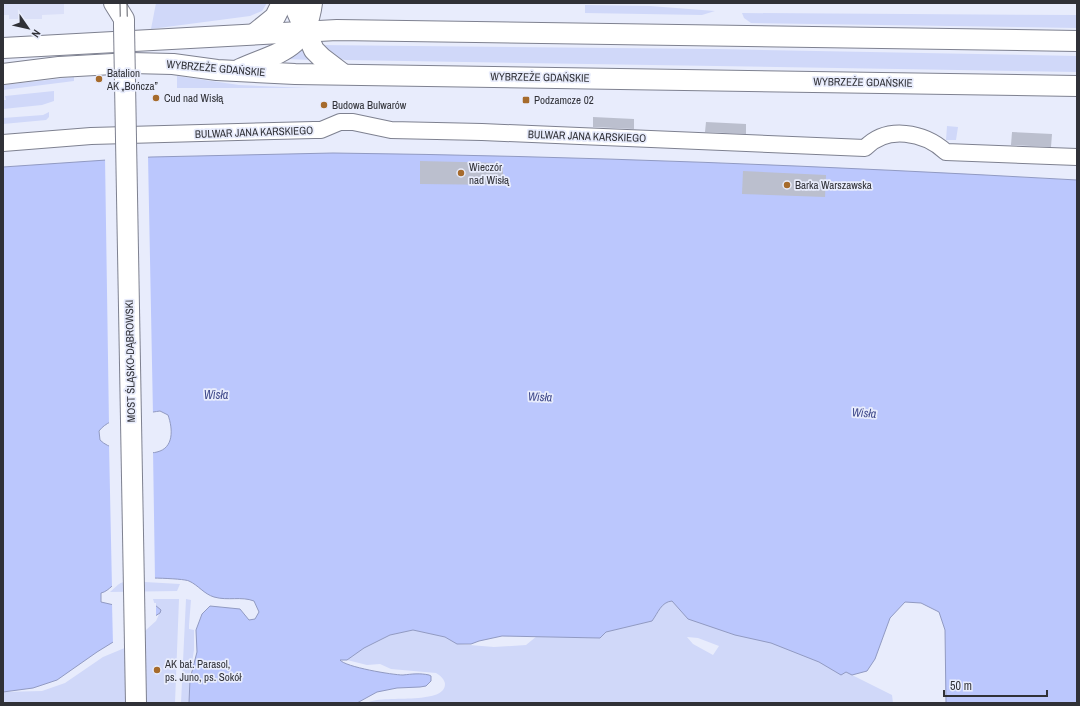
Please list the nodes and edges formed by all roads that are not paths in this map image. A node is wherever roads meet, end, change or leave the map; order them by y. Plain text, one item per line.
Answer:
1 (282, 3) edge
2 (293, 3) edge
3 (312, 3) edge
4 (124, 11) edge
5 (305, 32) junction
6 (254, 34) junction
7 (1077, 41) edge
8 (3, 48) edge
9 (234, 71) junction
10 (3, 74) edge
11 (343, 74) junction
12 (1077, 86) edge
13 (3, 143) edge
14 (1077, 157) edge
15 (136, 703) edge

1 - 6 main road
2 - 5 main road
3 - 5 main road
4 - 15 main road, MOST ŚLĄSKO-DĄBROWSKI, bridge
5 - 6 main road
5 - 7 main road
5 - 9 main road
5 - 11 main road
6 - 8 main road
9 - 10 main road, WYBRZEŻE GDAŃSKIE
9 - 11 main road, WYBRZEŻE GDAŃSKIE
11 - 12 main road, WYBRZEŻE GDAŃSKIE
13 - 14 street, BULWAR JANA KARSKIEGO

